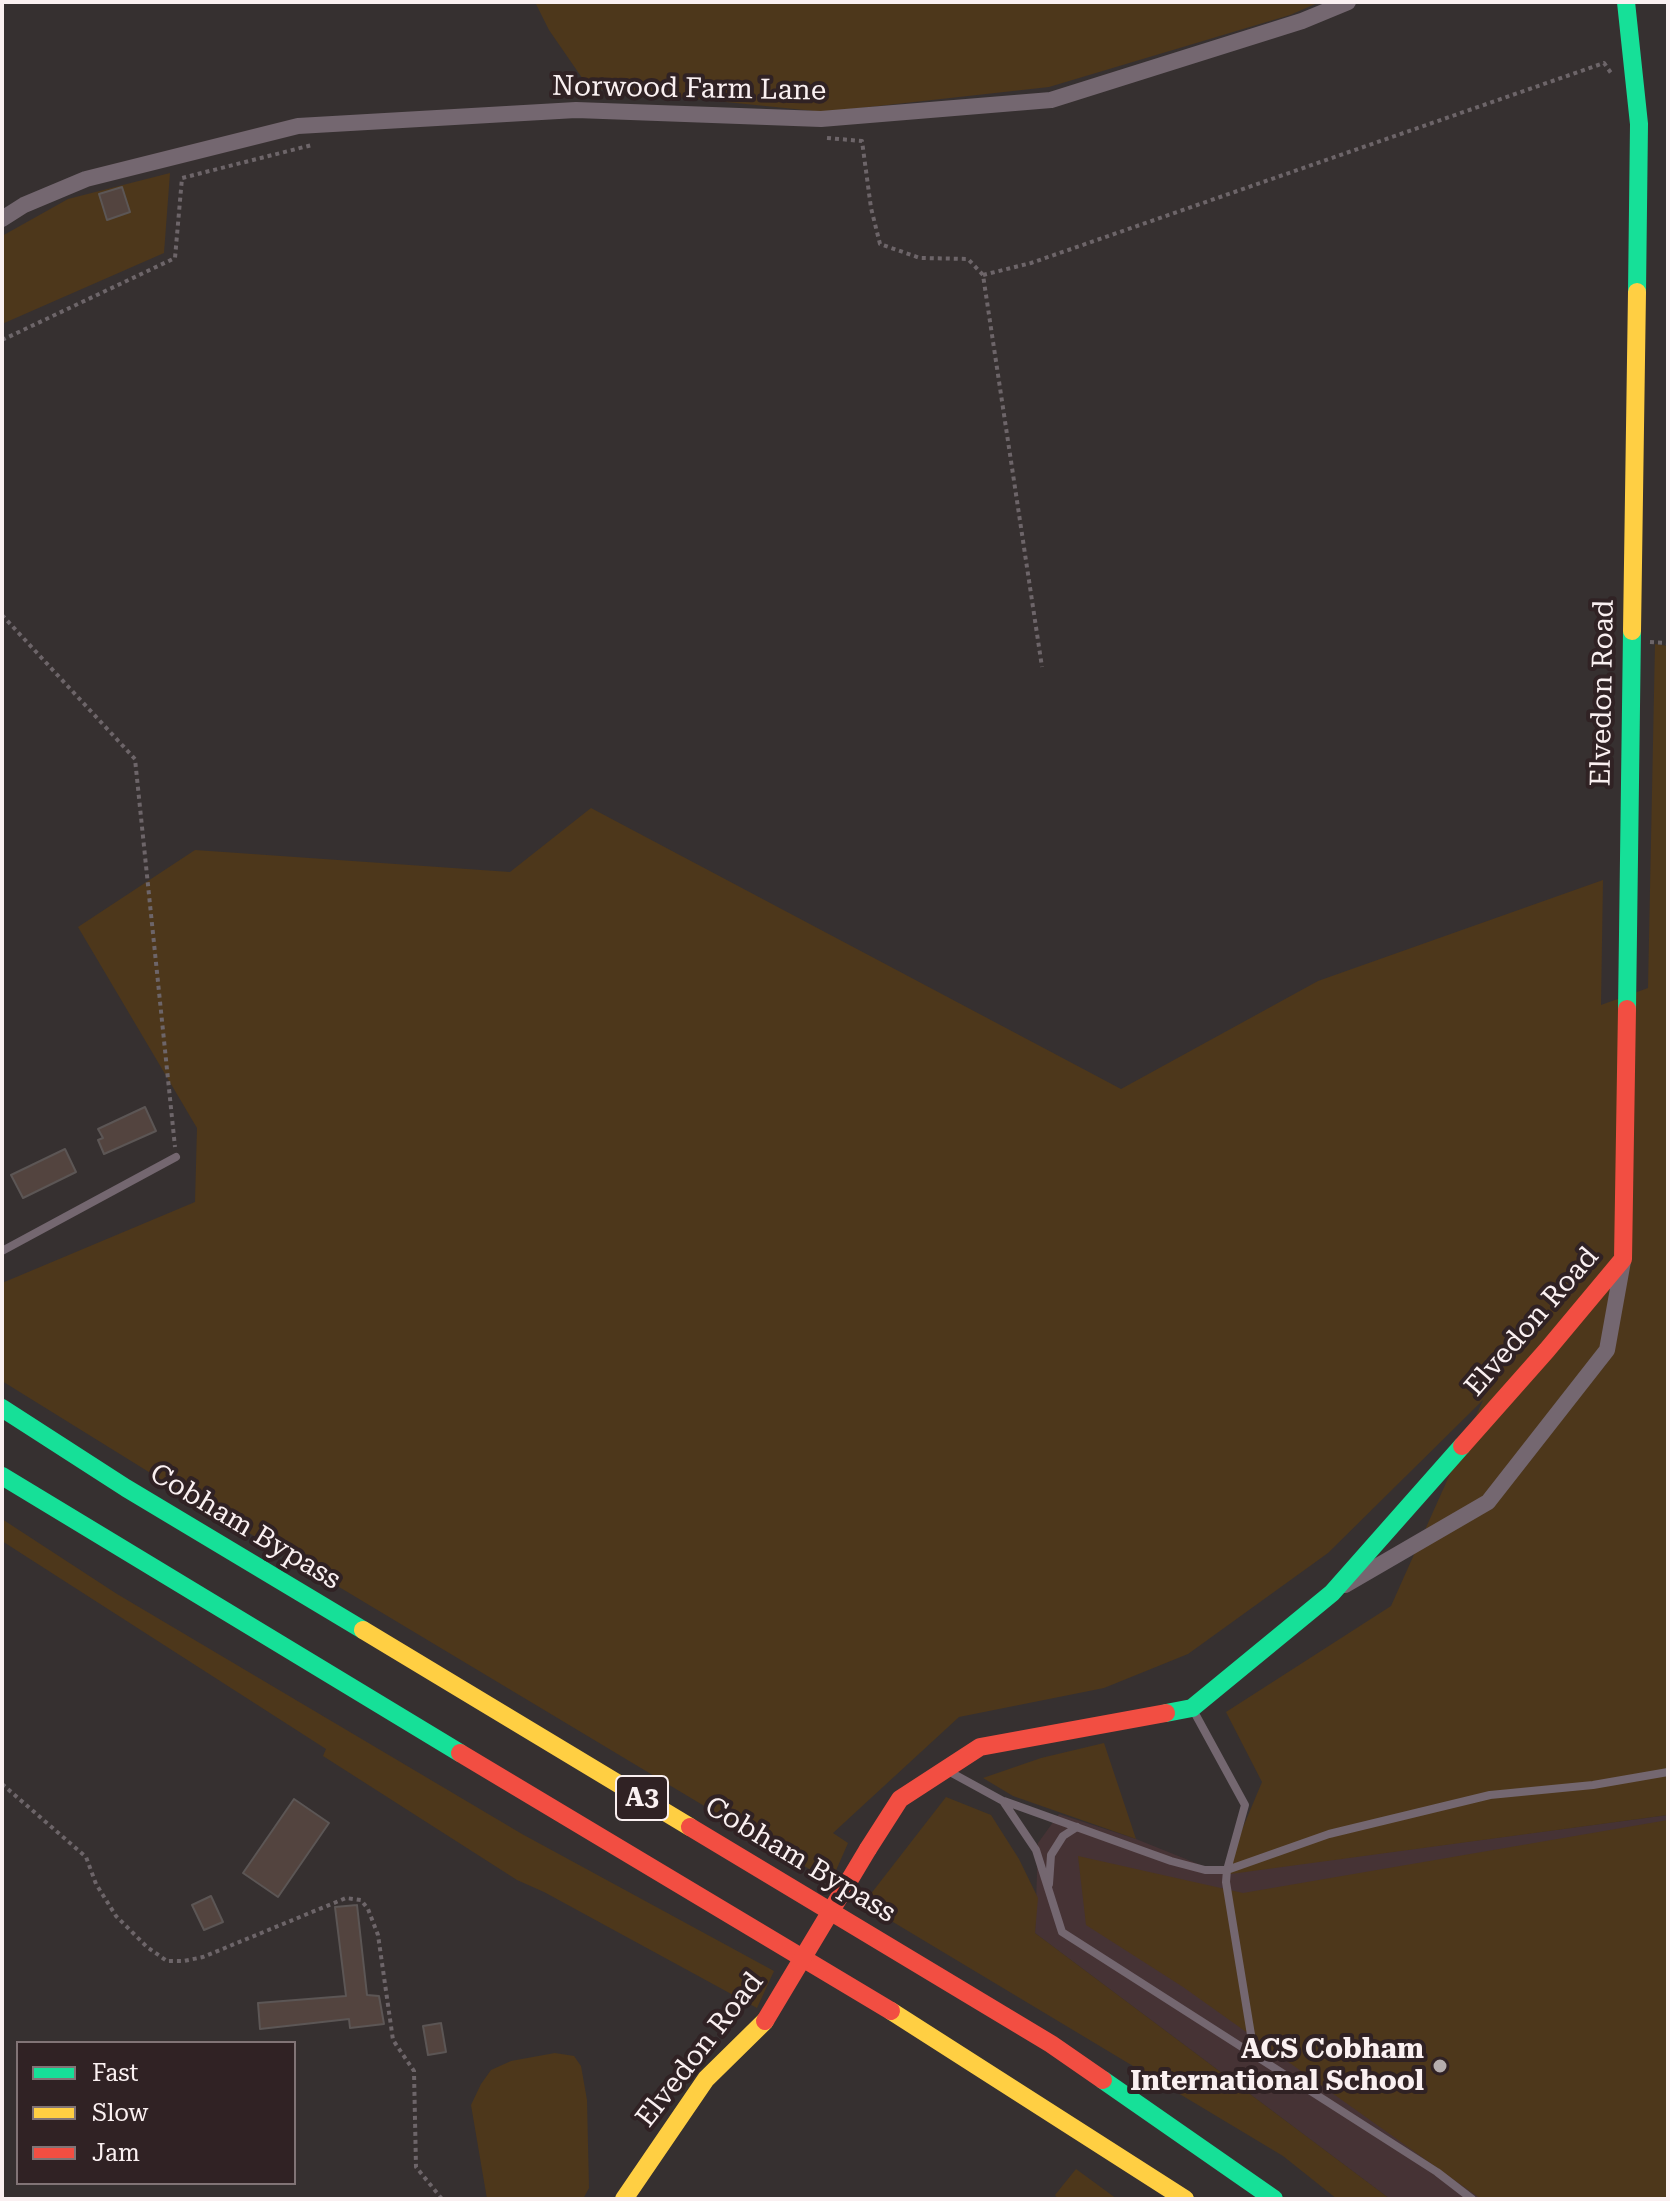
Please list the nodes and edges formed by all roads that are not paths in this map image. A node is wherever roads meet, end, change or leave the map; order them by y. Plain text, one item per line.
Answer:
1 (1348, 2) edge
2 (1626, 2) edge
3 (2, 219) edge
4 (176, 1157) road end
5 (2, 1251) edge
6 (1623, 1259) junction
7 (2, 1408) edge
8 (2, 1476) edge
9 (1332, 1593) junction
10 (1192, 1708) junction
11 (945, 1769) junction
12 (1668, 1772) edge
13 (1003, 1801) junction
14 (1077, 1827) junction
15 (1227, 1870) junction
16 (1048, 1888) junction
17 (1254, 2053) junction
18 (624, 2199) edge
19 (1185, 2199) edge
20 (1274, 2199) edge
21 (1472, 2199) edge

1 - 3 street, Norwood Farm Lane
2 - 6 main road, Elvedon Road
4 - 5 lane
6 - 9 main road, Elvedon Road
6 - 9 street
7 - 20 main road, Cobham Bypass / A3
8 - 19 main road, A3
9 - 10 main road, Elvedon Road
10 - 11 main road, Elvedon Road
10 - 15 lane
11 - 13 lane
11 - 18 main road, Elvedon Road, bridge
12 - 15 lane
13 - 14 lane
13 - 16 lane
14 - 15 lane
14 - 16 lane
15 - 17 lane
16 - 17 lane
17 - 21 lane

